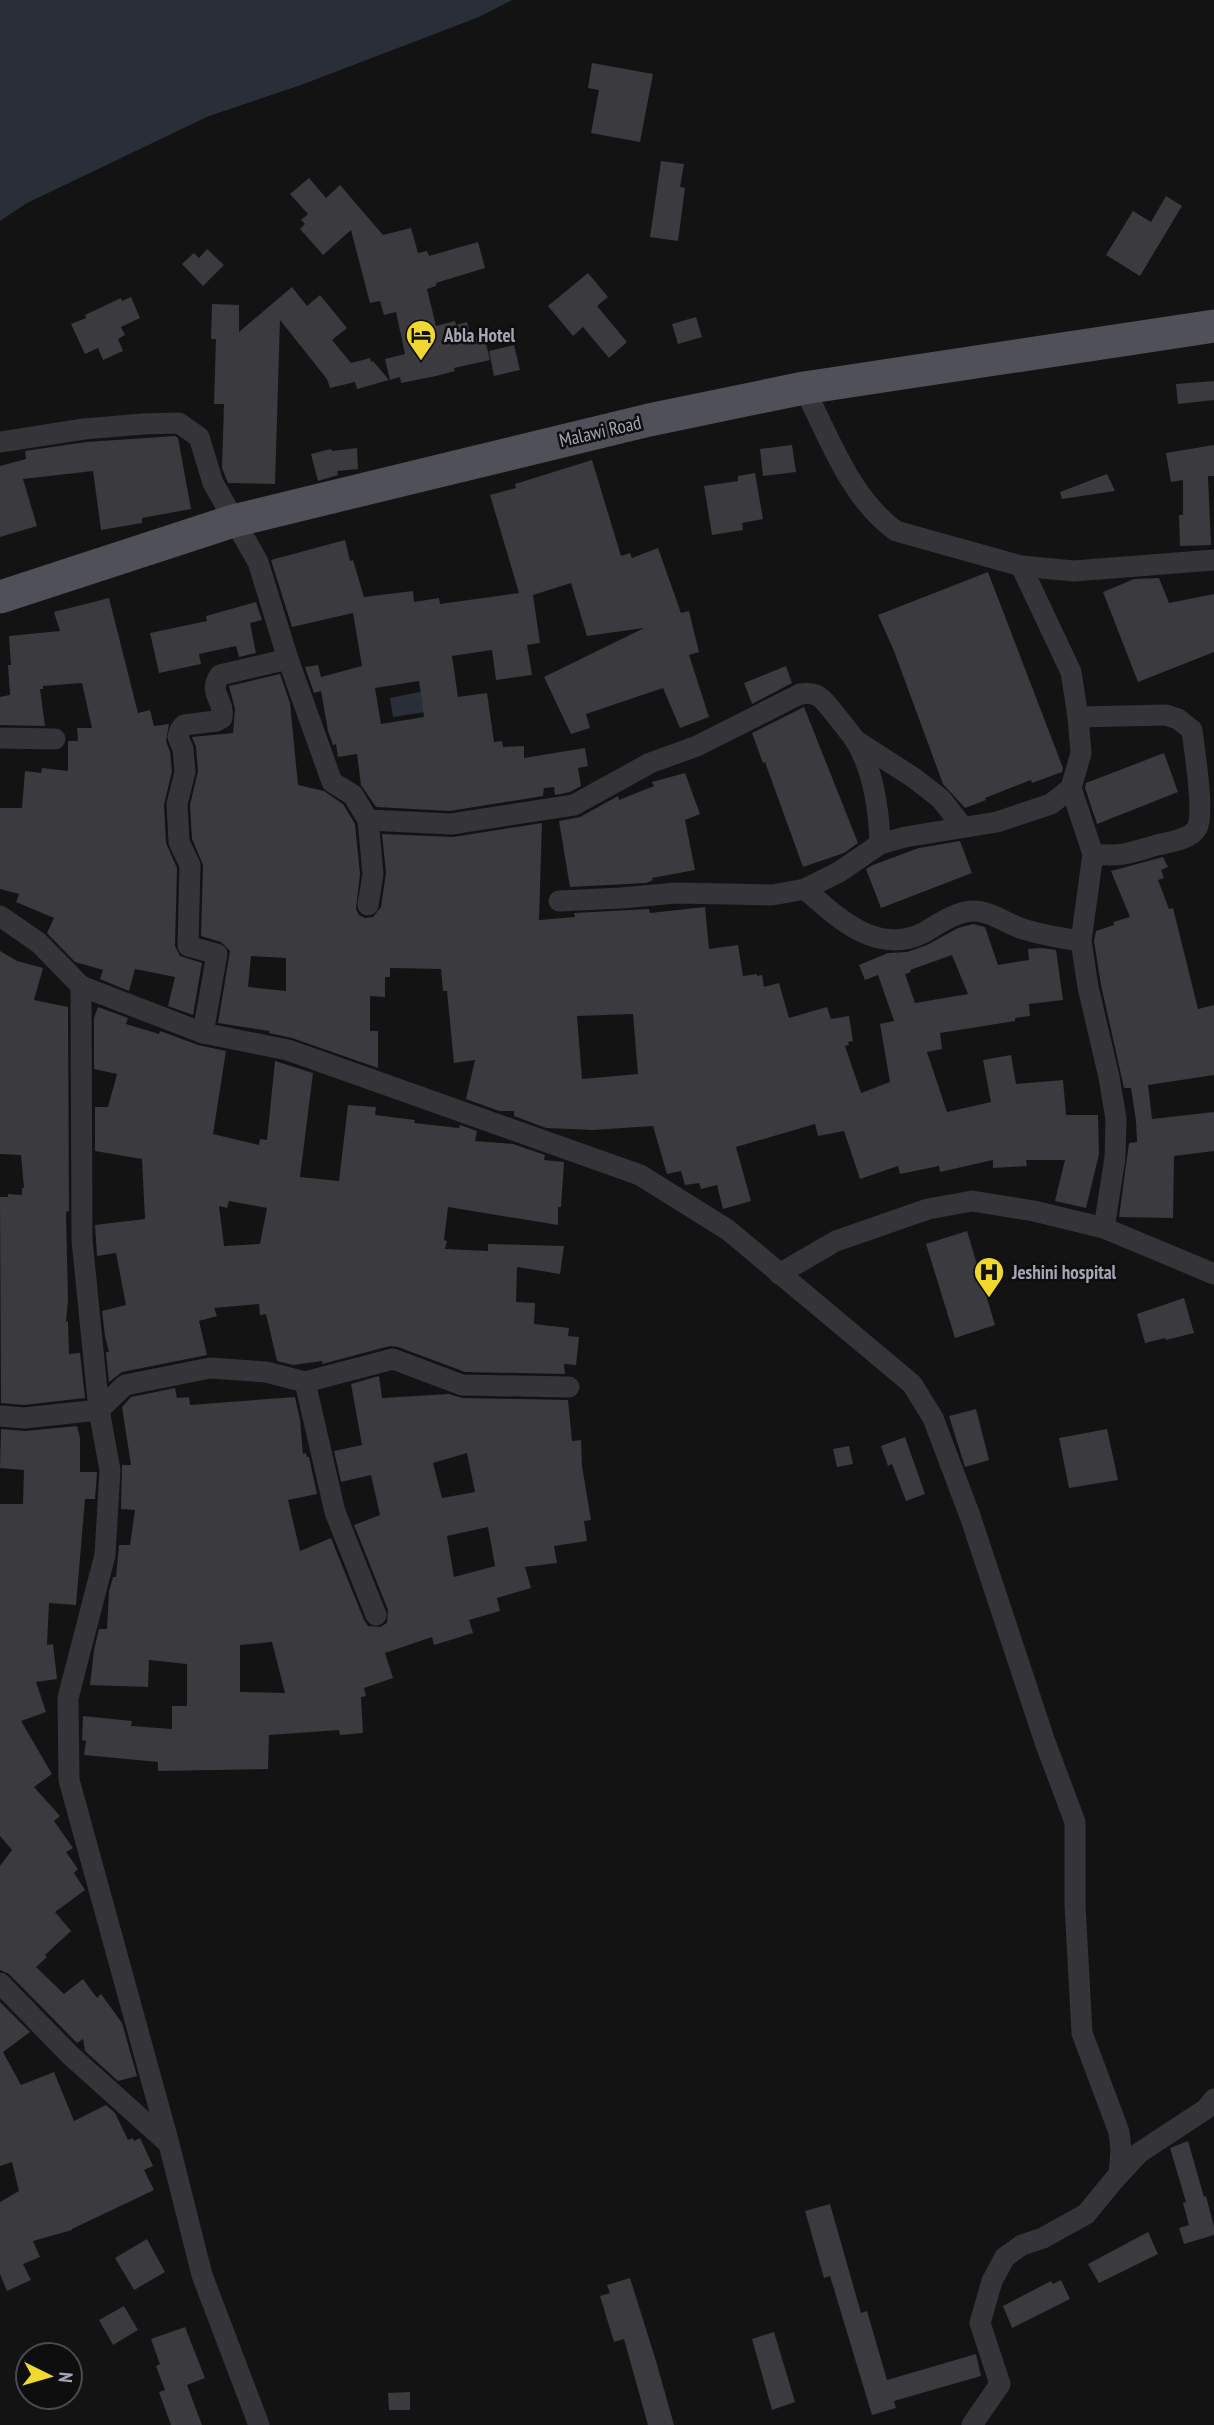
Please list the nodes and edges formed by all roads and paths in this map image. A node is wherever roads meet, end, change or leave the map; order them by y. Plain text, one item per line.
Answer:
1 (1214, 326) edge
2 (804, 388) junction
3 (0, 442) edge
4 (233, 521) junction
5 (1214, 560) edge
6 (1021, 566) junction
7 (0, 597) edge
8 (288, 659) junction
9 (1078, 717) junction
10 (0, 738) edge
11 (55, 739) dead end
12 (855, 740) junction
13 (1071, 788) junction
14 (369, 820) junction
15 (962, 826) junction
16 (880, 844) junction
17 (1093, 853) junction
18 (805, 889) junction
19 (559, 901) dead end
20 (368, 905) dead end
21 (0, 916) edge
22 (1081, 941) junction
23 (81, 986) junction
24 (203, 1033) junction
25 (1104, 1228) junction
26 (779, 1274) junction
27 (1214, 1274) edge
28 (305, 1382) junction
29 (569, 1387) dead end
30 (99, 1410) junction
31 (0, 1416) edge
32 (376, 1615) dead end
33 (0, 1983) edge
34 (1214, 2099) edge
35 (169, 2144) junction
36 (1119, 2174) junction
37 (259, 2425) edge
38 (972, 2425) edge

1 - 2 main road, Malawi Road
2 - 4 main road, Malawi Road
2 - 6 street
3 - 4 street
4 - 7 main road, Malawi Road
4 - 8 street
5 - 6 street
6 - 9 street
8 - 14 street
8 - 24 street
9 - 13 street
9 - 17 street
10 - 11 street
12 - 14 street
12 - 15 street
12 - 16 street
13 - 15 street
13 - 17 street
14 - 20 street
15 - 16 street
16 - 18 street
17 - 22 street
18 - 19 street
18 - 22 street
21 - 23 street
22 - 25 street
23 - 24 street
23 - 30 street
24 - 26 street
25 - 26 street
25 - 27 street
26 - 36 street
28 - 29 street
28 - 30 street
28 - 32 street
30 - 31 street
30 - 35 street
33 - 35 street
34 - 36 street
35 - 37 street
36 - 38 street

